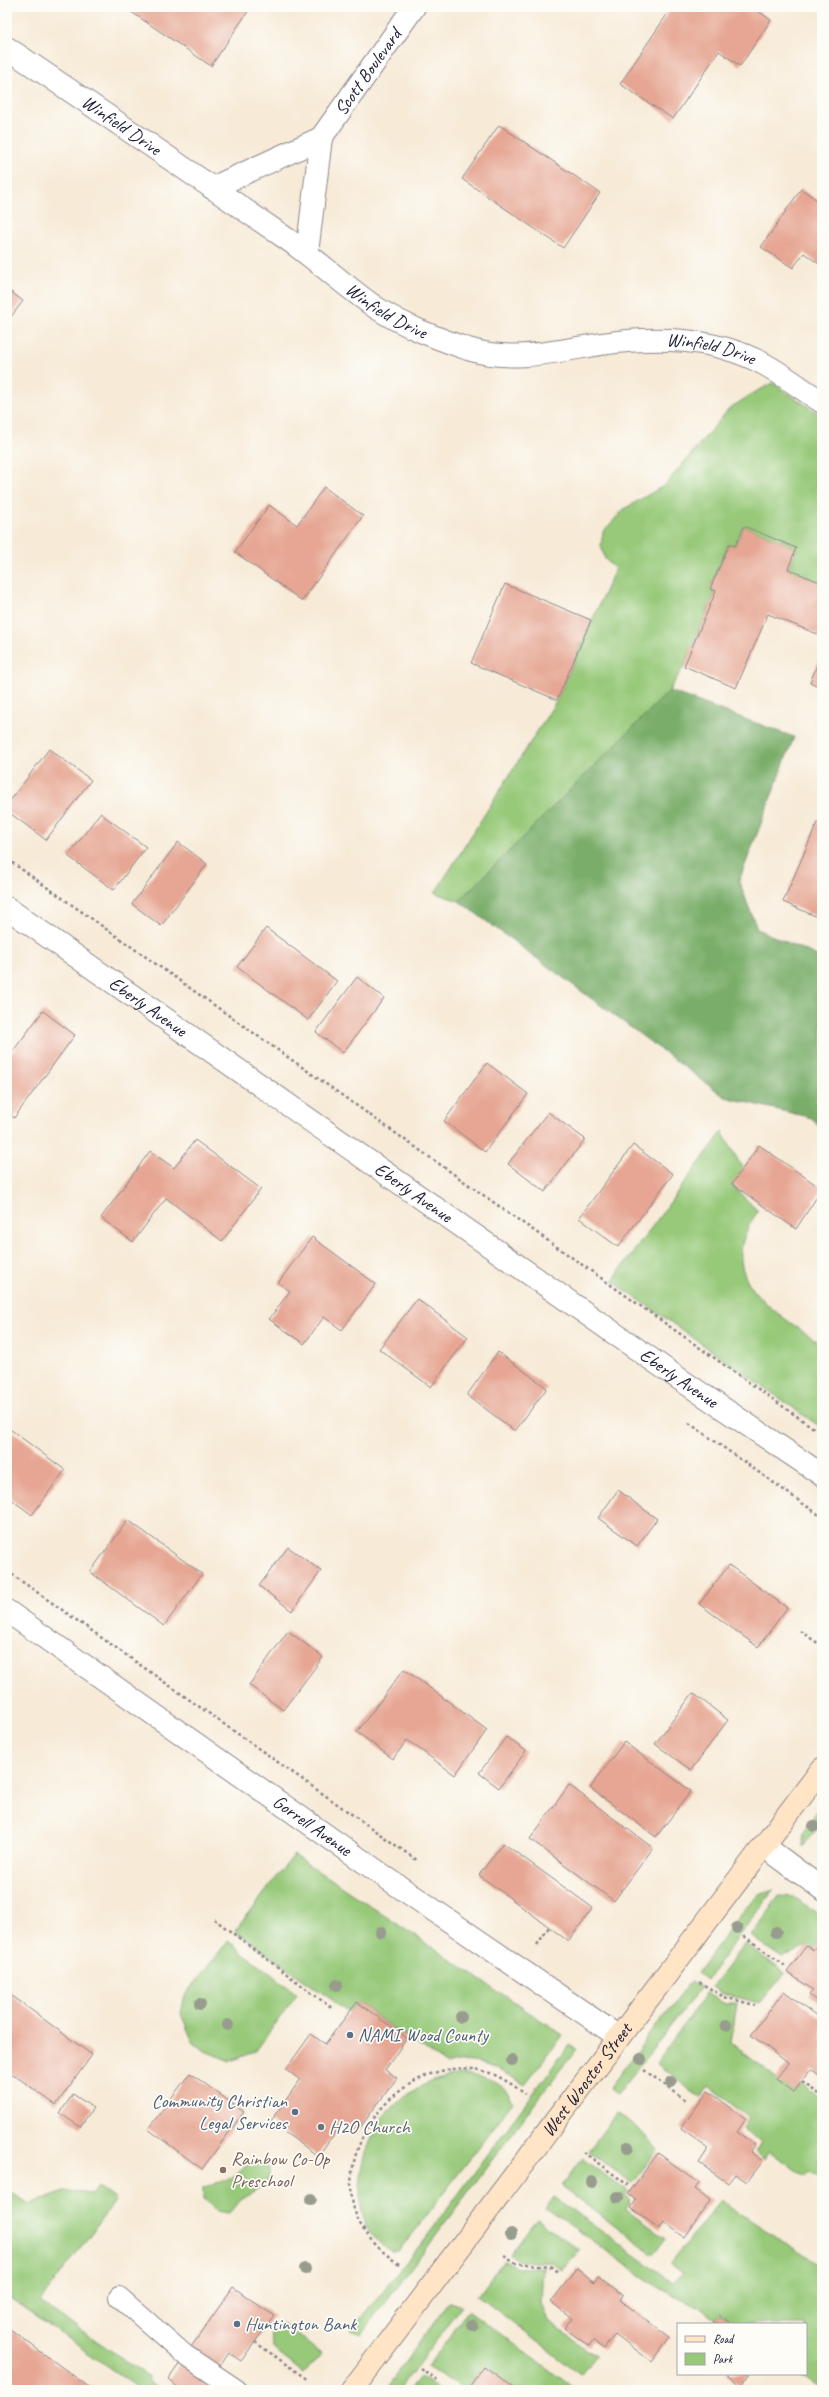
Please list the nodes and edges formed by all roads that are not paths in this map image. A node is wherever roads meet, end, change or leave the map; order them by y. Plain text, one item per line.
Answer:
1 (414, 7) edge
2 (7, 48) edge
3 (321, 138) junction
4 (212, 188) junction
5 (307, 253) junction
6 (822, 402) edge
7 (7, 908) edge
8 (822, 1475) edge
9 (7, 1611) edge
10 (822, 1769) edge
11 (764, 1846) junction
12 (822, 1889) edge
13 (619, 2037) junction
14 (119, 2297) dead end
15 (237, 2390) edge
16 (352, 2390) edge

1 - 3 street, Scott Boulevard
2 - 4 street, Winfield Drive
3 - 4 street, Scott Boulevard
3 - 5 street, Scott Boulevard
4 - 5 street, Winfield Drive
5 - 6 street, Winfield Drive
7 - 8 street, Eberly Avenue
9 - 13 street, Gorrell Avenue
10 - 11 main road, West Wooster Street
11 - 12 street
11 - 13 main road, West Wooster Street
13 - 16 main road, West Wooster Street
14 - 15 lane

